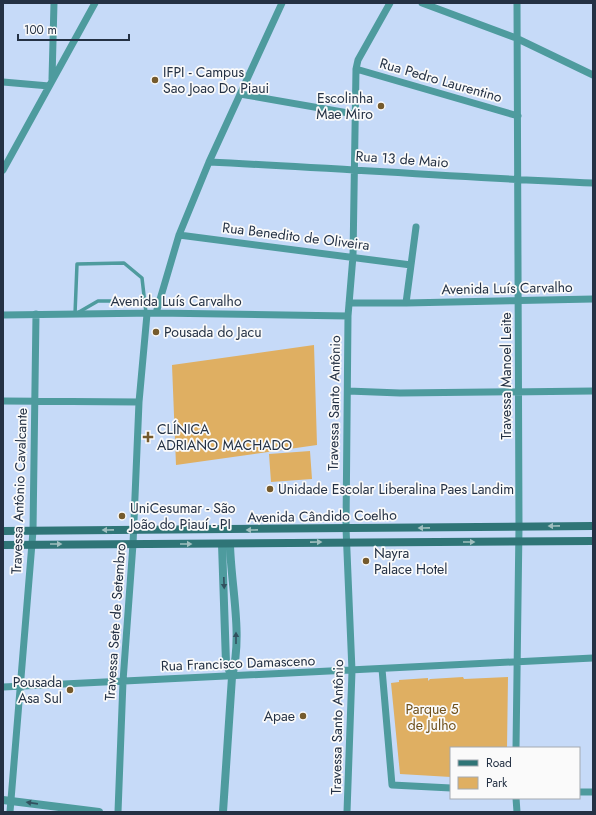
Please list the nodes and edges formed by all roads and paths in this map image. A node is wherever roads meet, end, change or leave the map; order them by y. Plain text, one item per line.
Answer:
1 (54, 3) edge
2 (94, 3) edge
3 (282, 3) edge
4 (390, 3) edge
5 (422, 3) edge
6 (517, 3) edge
7 (516, 38) junction
8 (356, 69) junction
9 (593, 75) edge
10 (3, 82) edge
11 (50, 84) junction
12 (240, 94) junction
13 (354, 114) junction
14 (518, 116) junction
15 (209, 162) junction
16 (354, 169) junction
17 (3, 170) edge
18 (519, 180) junction
19 (593, 183) edge
20 (416, 227) dead end
21 (179, 235) junction
22 (353, 256) junction
23 (411, 265) junction
24 (593, 299) edge
25 (518, 300) junction
26 (145, 301) junction
27 (349, 303) junction
28 (406, 303) junction
29 (156, 313) junction
30 (36, 314) junction
31 (75, 314) junction
32 (146, 314) junction
33 (3, 315) edge
34 (348, 316) junction
35 (348, 391) junction
36 (593, 392) edge
37 (519, 393) junction
38 (3, 401) edge
39 (34, 401) junction
40 (140, 402) junction
41 (593, 526) edge
42 (519, 527) junction
43 (346, 528) junction
44 (134, 530) junction
45 (3, 531) edge
46 (33, 531) junction
47 (593, 541) edge
48 (346, 542) junction
49 (519, 542) junction
50 (133, 544) junction
51 (226, 544) junction
52 (3, 545) edge
53 (32, 545) junction
54 (225, 615) junction
55 (235, 616) junction
56 (593, 658) edge
57 (517, 662) junction
58 (382, 669) junction
59 (352, 671) junction
60 (232, 676) junction
61 (123, 681) junction
62 (3, 687) edge
63 (20, 687) junction
64 (516, 747) edge
65 (450, 788) edge
66 (580, 792) edge
67 (593, 792) edge
68 (516, 799) edge
69 (7, 800) edge
70 (10, 812) edge
71 (99, 812) edge
72 (118, 812) edge
73 (223, 812) edge
74 (347, 812) edge
75 (517, 812) edge

1 - 11 street
2 - 11 street
3 - 12 street
4 - 8 street, Travessa Santo Antônio
5 - 7 street
6 - 7 street, Travessa Manoel Leite
7 - 9 street
7 - 14 street, Travessa Manoel Leite
8 - 13 street, Travessa Santo Antônio
8 - 14 street, Rua Pedro Laurentino
10 - 11 street
11 - 17 street
12 - 13 street
12 - 15 street
13 - 16 street, Travessa Santo Antônio
14 - 18 street, Travessa Manoel Leite
15 - 16 street, Rua 13 de Maio
15 - 21 street
16 - 18 street, Rua 13 de Maio
16 - 22 street, Travessa Santo Antônio
18 - 19 street, Rua 13 de Maio
18 - 25 street, Travessa Manoel Leite
20 - 23 street
21 - 22 street, Rua Benedito de Oliveira
21 - 29 street
22 - 23 street, Rua Benedito de Oliveira
22 - 27 street, Travessa Santo Antônio
23 - 28 street
24 - 25 street, Avenida Luís Carvalho
25 - 28 street, Avenida Luís Carvalho
25 - 37 street, Travessa Manoel Leite
26 - 31 lane
26 - 31 lane
26 - 32 lane
27 - 28 street, Avenida Luís Carvalho
27 - 34 street, Travessa Santo Antônio
29 - 32 street, Avenida Luís Carvalho
29 - 34 street, Avenida Luís Carvalho
30 - 31 street, Avenida Luís Carvalho
30 - 33 street, Avenida Luís Carvalho
30 - 39 street, Travessa Antônio Cavalcante
31 - 32 street, Avenida Luís Carvalho
32 - 40 street, Travessa Sete de Setembro
34 - 35 street, Travessa Santo Antônio
35 - 37 street
35 - 43 street, Travessa Santo Antônio
36 - 37 street
37 - 42 street, Travessa Manoel Leite
38 - 39 street
39 - 40 street
39 - 46 street, Travessa Antônio Cavalcante
40 - 44 street, Travessa Sete de Setembro
41 -> 42 main road, Avenida Cândido Coelho
42 -> 43 main road, Avenida Cândido Coelho
42 - 49 street, Travessa Manoel Leite
43 -> 44 main road, Avenida Cândido Coelho
43 - 48 street, Travessa Santo Antônio
44 -> 46 main road, Avenida Cândido Coelho
44 - 50 street, Travessa Sete de Setembro
45 - 46 main road, Avenida Cândido Coelho
46 - 53 street, Travessa Antônio Cavalcante
47 - 49 main road, Avenida Cândido Coelho
48 -> 49 main road, Avenida Cândido Coelho
51 -> 48 main road, Avenida Cândido Coelho
48 - 59 street, Travessa Santo Antônio
49 - 57 street, Travessa Manoel Leite
50 -> 51 main road, Avenida Cândido Coelho
53 -> 50 main road, Avenida Cândido Coelho
50 - 61 street, Travessa Sete de Setembro
51 -> 54 street
51 - 55 street
52 - 53 main road, Avenida Cândido Coelho
53 - 63 street, Travessa Antônio Cavalcante
54 - 55 street
54 - 60 street
60 -> 55 street
56 - 57 street, Rua Francisco Damasceno
57 - 58 street, Rua Francisco Damasceno
57 - 64 street, Travessa Manoel Leite
58 - 59 street, Rua Francisco Damasceno
58 - 65 street
59 - 60 street, Rua Francisco Damasceno
59 - 74 street, Travessa Santo Antônio
60 - 61 street, Rua Francisco Damasceno
60 - 73 street
61 - 63 street, Rua Francisco Damasceno
61 - 72 street, Travessa Sete de Setembro
62 - 63 street, Rua Francisco Damasceno
63 - 69 street, Travessa Antônio Cavalcante
66 - 67 street
68 - 75 street
69 - 70 street, Travessa Antônio Cavalcante
71 -> 69 street

